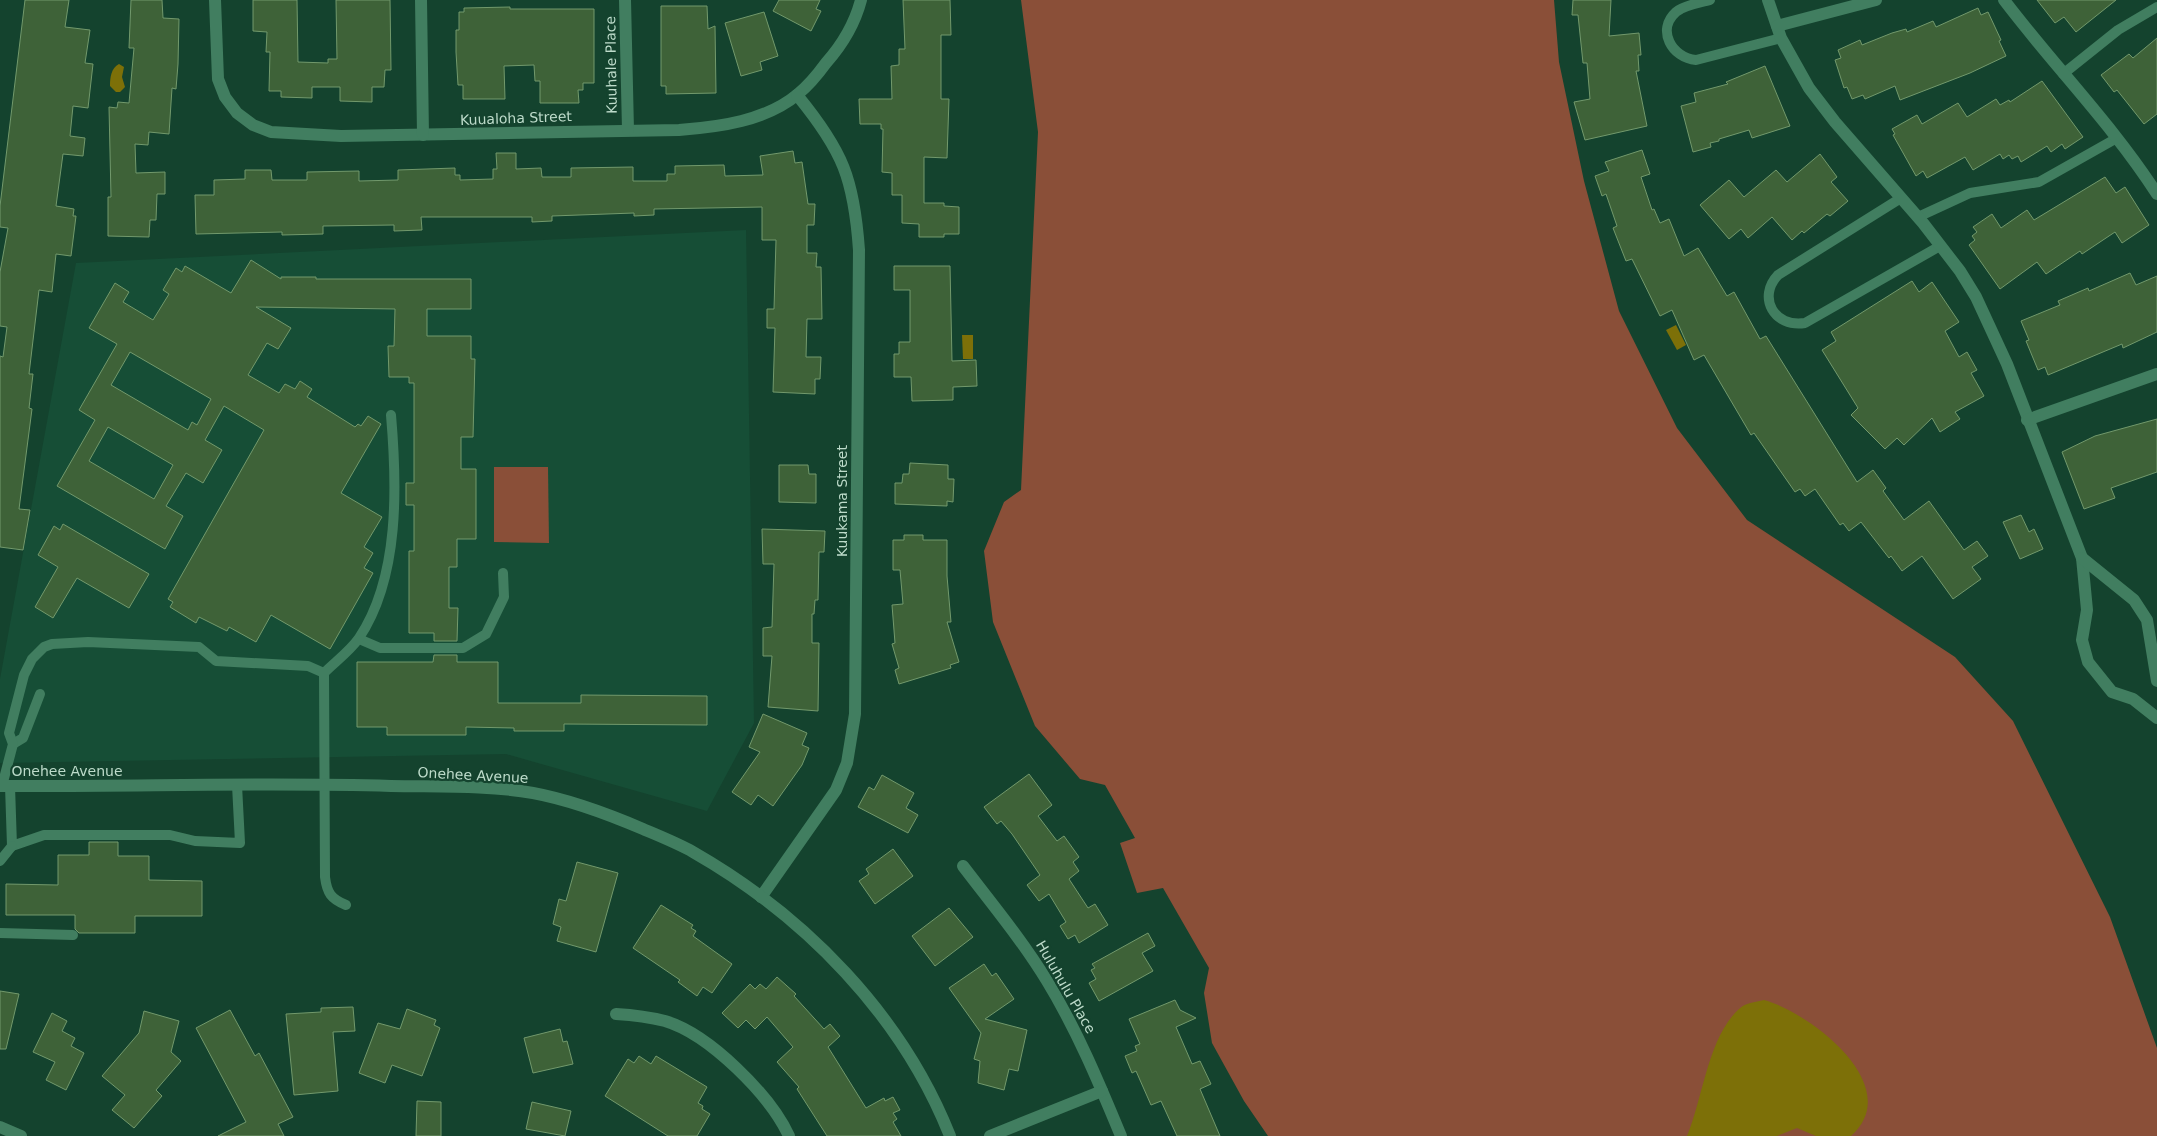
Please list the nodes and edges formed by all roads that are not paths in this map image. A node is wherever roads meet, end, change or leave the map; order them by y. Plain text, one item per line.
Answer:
1 (215, 0) edge
2 (421, 0) edge
3 (625, 0) edge
4 (861, 0) edge
5 (1710, 0) edge
6 (1768, 0) edge
7 (1876, 0) edge
8 (2004, 0) edge
9 (2157, 7) edge
10 (1779, 32) junction
11 (2064, 74) junction
12 (797, 95) junction
13 (628, 130) junction
14 (423, 135) junction
15 (2118, 138) junction
16 (2157, 194) edge
17 (1901, 198) junction
18 (1918, 217) junction
19 (1940, 246) junction
20 (2157, 374) edge
21 (392, 415) dead end
22 (2027, 420) junction
23 (2082, 558) junction
24 (503, 573) dead end
25 (359, 639) junction
26 (324, 673) junction
27 (2157, 681) edge
28 (40, 694) dead end
29 (2157, 718) edge
30 (13, 744) junction
31 (237, 785) junction
32 (326, 785) junction
33 (4, 786) edge
34 (12, 846) junction
35 (0, 861) edge
36 (964, 866) dead end
37 (761, 896) junction
38 (346, 905) dead end
39 (0, 932) edge
40 (73, 935) dead end
41 (616, 1014) dead end
42 (1102, 1091) junction
43 (0, 1127) edge
44 (21, 1136) edge
45 (789, 1136) edge
46 (950, 1136) edge
47 (990, 1136) edge
48 (1121, 1136) edge

1 - 14 street, Kuualoha Street
2 - 14 street
3 - 13 street, Kuuhale Place
4 - 12 street, Kuualoha Street
5 - 10 lane
6 - 10 street
7 - 10 street
8 - 11 street
9 - 11 lane
10 - 17 street
11 - 15 street
12 - 13 street, Kuualoha Street
12 - 37 street, Kuukama Street
13 - 14 street, Kuualoha Street
15 - 16 street
15 - 18 lane
17 - 18 street
17 - 19 lane
18 - 19 street
19 - 22 street
20 - 22 street
21 - 25 lane
22 - 23 street
23 - 27 street
23 - 29 street
24 - 25 lane
25 - 26 lane
26 - 30 lane
26 - 32 lane
28 - 30 lane
30 - 33 lane
31 - 32 street, Onehee Avenue
31 - 33 street, Onehee Avenue
31 - 34 lane
32 - 37 street, Onehee Avenue
32 - 38 lane
33 - 34 lane
34 - 35 lane
36 - 42 street, Huluhulu Place
37 - 46 street, Onehee Avenue
39 - 40 lane
41 - 45 street
42 - 47 street
42 - 48 street, Huluhulu Place
43 - 44 street

